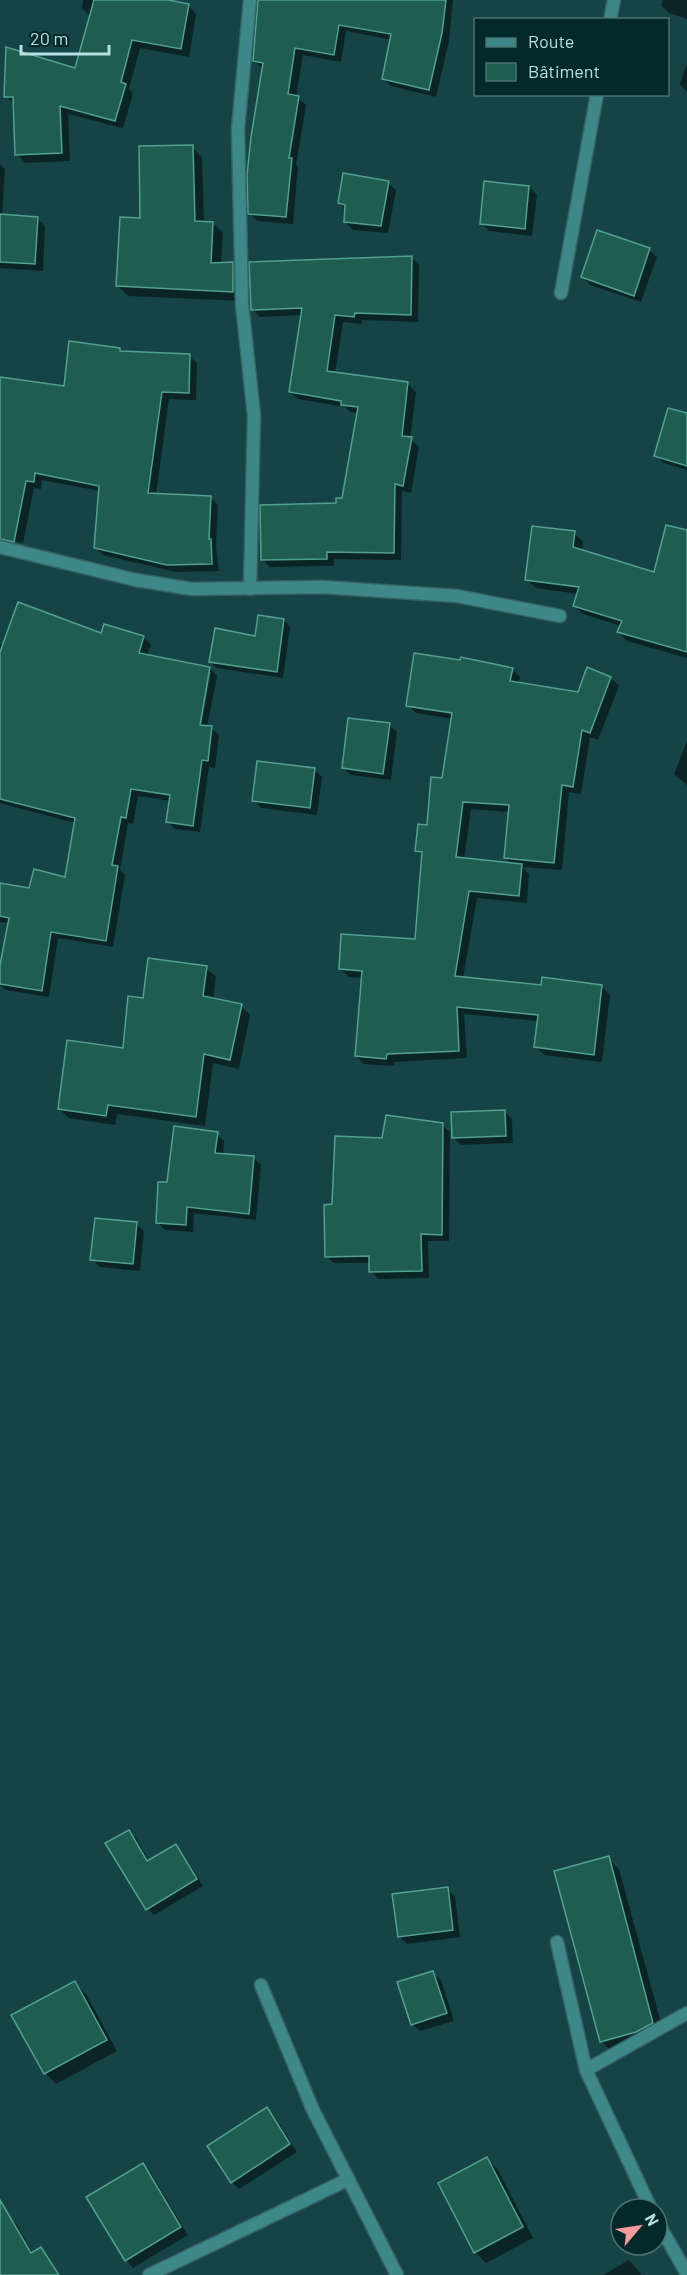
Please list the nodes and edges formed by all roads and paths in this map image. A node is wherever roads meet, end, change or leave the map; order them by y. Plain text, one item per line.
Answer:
1 (250, 0) edge
2 (614, 0) edge
3 (610, 18) edge
4 (597, 96) edge
5 (561, 293) dead end
6 (0, 547) edge
7 (250, 589) junction
8 (560, 616) dead end
9 (558, 1942) dead end
10 (261, 1985) dead end
11 (687, 2013) edge
12 (586, 2070) junction
13 (348, 2180) junction
14 (645, 2197) edge
15 (669, 2242) edge
16 (687, 2274) edge
17 (149, 2275) edge
18 (397, 2275) edge

1 - 7 street
2 - 3 street
4 - 5 street
6 - 7 street
7 - 8 street
9 - 12 street
10 - 13 street
11 - 12 street
12 - 14 street
13 - 17 street
13 - 18 street
15 - 16 street

